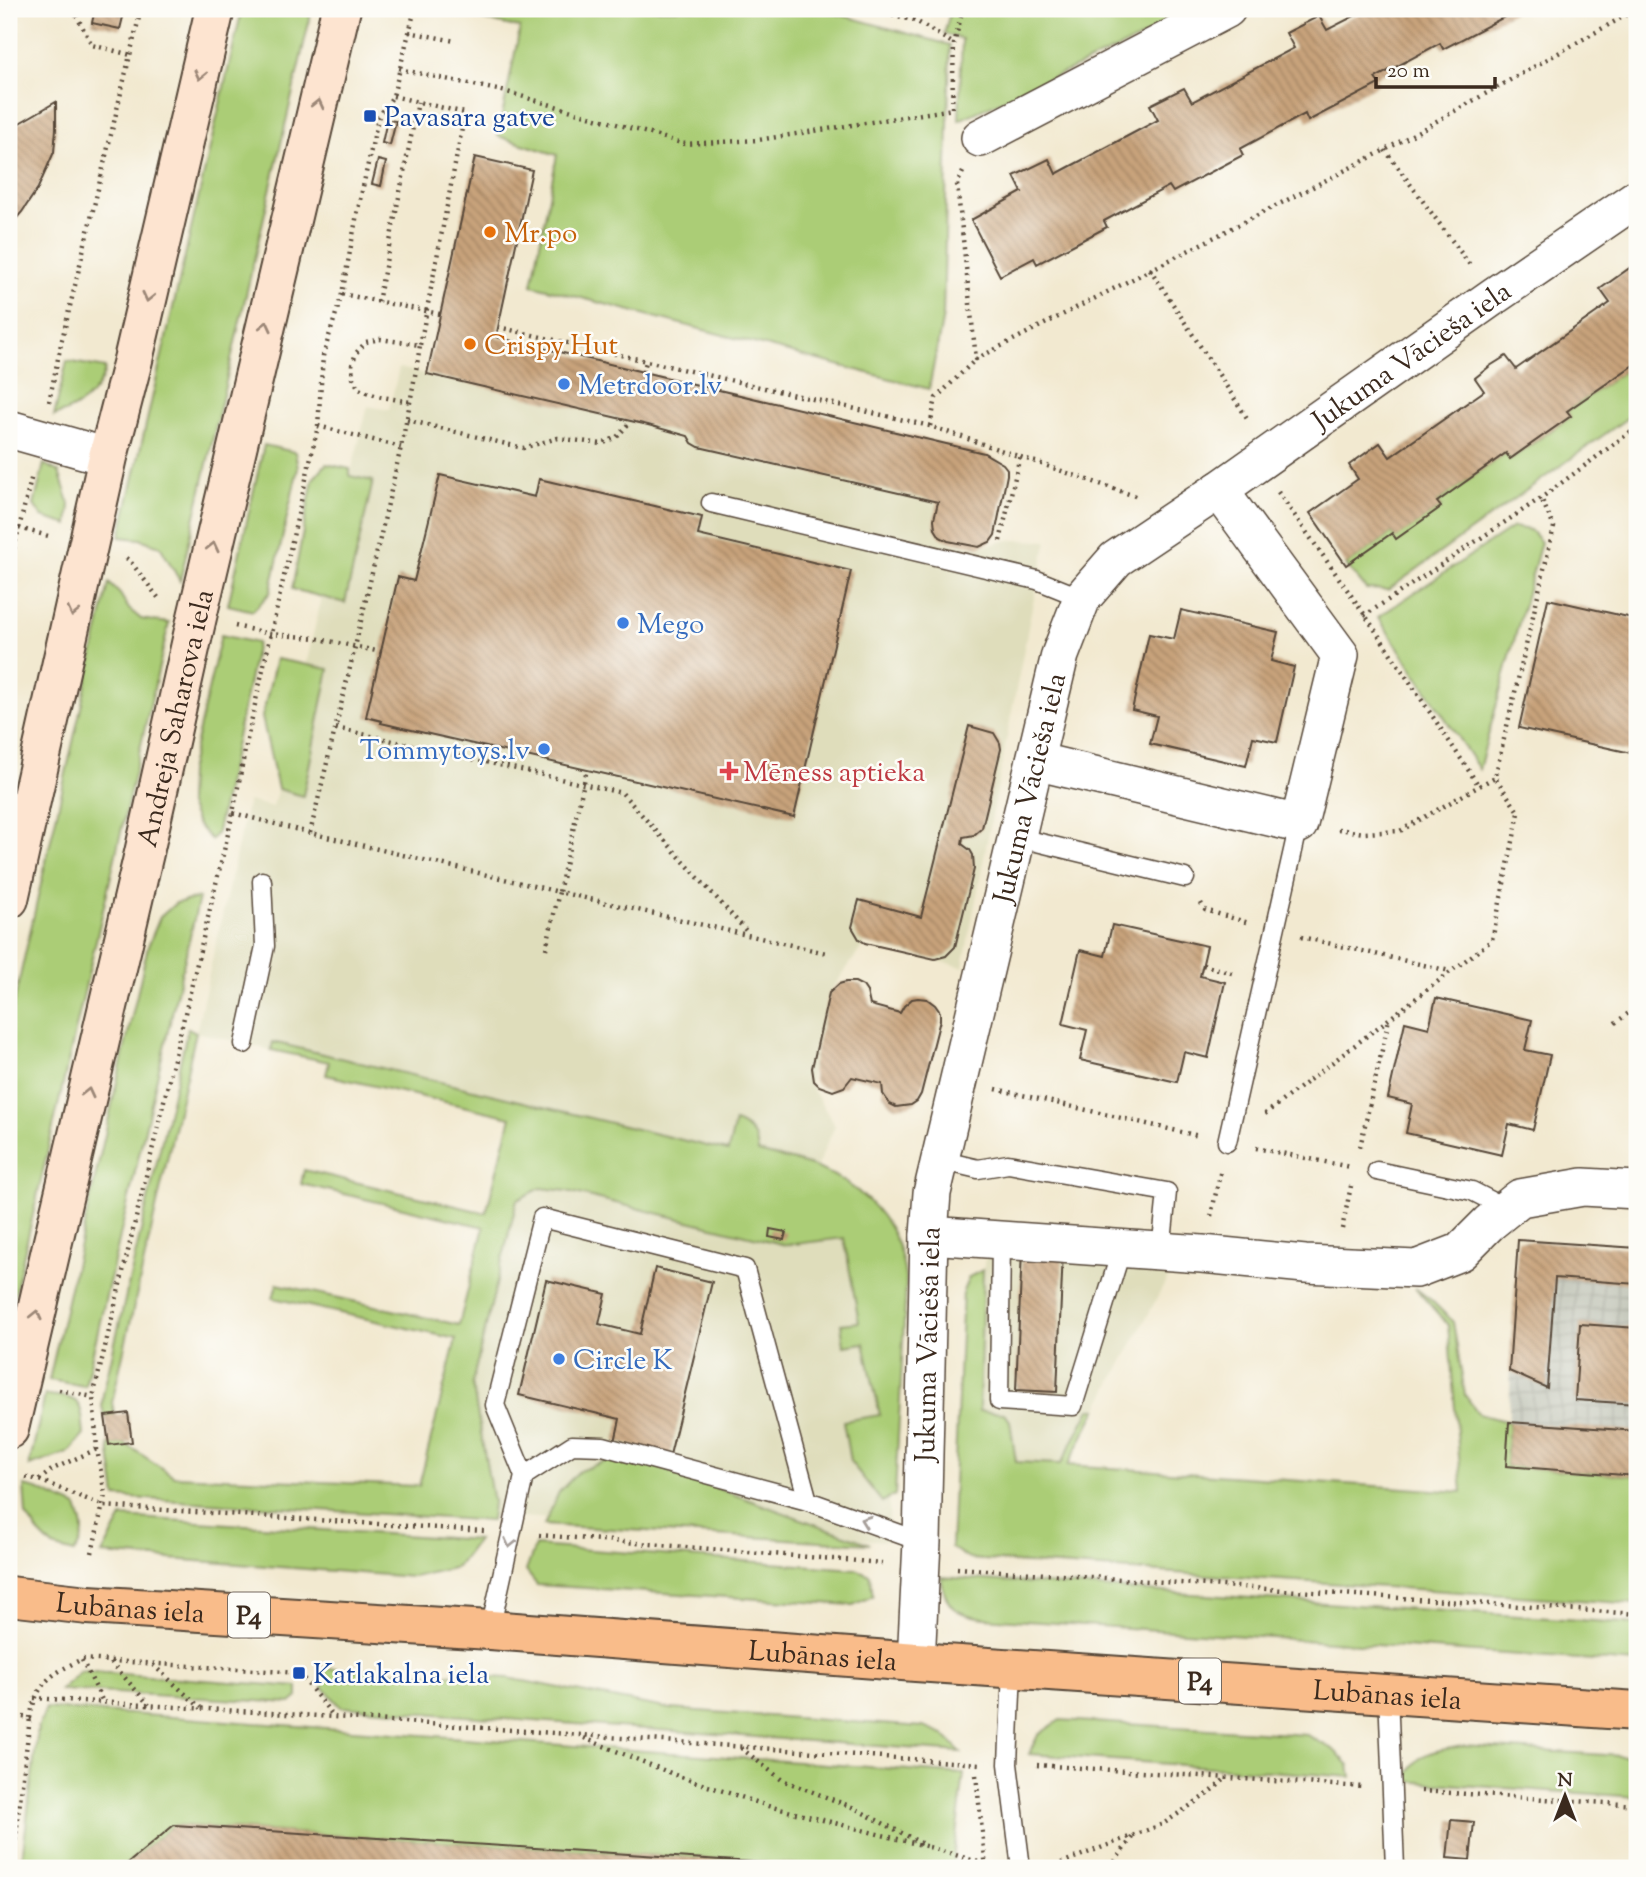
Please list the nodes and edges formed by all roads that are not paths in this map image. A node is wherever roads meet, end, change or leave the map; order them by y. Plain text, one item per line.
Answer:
1 (215, 9) edge
2 (341, 9) edge
3 (1227, 9) edge
4 (981, 138) road end
5 (1637, 198) edge
6 (25, 434) edge
7 (108, 457) junction
8 (1219, 490) junction
9 (711, 503) dead end
10 (1082, 598) junction
11 (1035, 761) junction
12 (1299, 824) junction
13 (1016, 837) junction
14 (1185, 878) road end
15 (262, 881) dead end
16 (9, 899) edge
17 (244, 1044) dead end
18 (1227, 1142) road end
19 (940, 1160) junction
20 (1377, 1171) road end
21 (1637, 1190) edge
22 (1507, 1209) junction
23 (929, 1235) junction
24 (1000, 1240) junction
25 (1122, 1248) junction
26 (1161, 1252) junction
27 (9, 1429) edge
28 (524, 1476) junction
29 (808, 1501) junction
30 (922, 1554) junction
31 (9, 1596) edge
32 (490, 1630) junction
33 (916, 1662) junction
34 (1012, 1669) junction
35 (1388, 1693) junction
36 (1637, 1711) edge
37 (1021, 1868) edge
38 (1395, 1868) edge

1 -> 7 street
27 -> 2 street, Andreja Saharova iela
3 - 4 street
5 - 8 street, Jukuma Vācieša iela
6 - 7 street
7 -> 16 street
8 - 10 street, Jukuma Vācieša iela
8 - 12 street
9 - 10 lane
10 - 11 street, Jukuma Vācieša iela
11 - 12 street
11 - 13 street, Jukuma Vācieša iela
12 - 18 lane
13 - 14 lane
13 - 19 street, Jukuma Vācieša iela
15 - 17 lane
19 - 23 street, Jukuma Vācieša iela
19 - 26 lane
20 - 22 lane
21 - 22 street
22 - 26 street
23 - 24 street
23 - 30 street, Jukuma Vācieša iela
24 - 25 street
24 - 25 lane
25 - 26 street
28 - 29 lane
28 - 29 lane
28 -> 32 lane
30 -> 29 lane
30 - 33 street, Jukuma Vācieša iela
31 - 32 main road, Lubānas iela / P4
32 - 33 main road, Lubānas iela / P4
33 - 34 main road, Lubānas iela / P4
34 - 35 main road, Lubānas iela / P4
34 - 37 lane
35 - 36 main road, Lubānas iela / P4
35 - 38 lane

